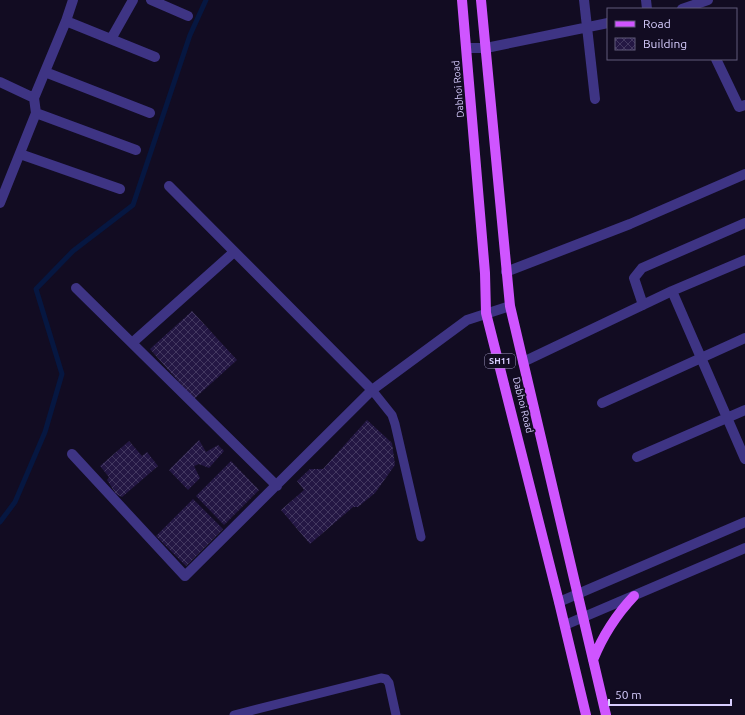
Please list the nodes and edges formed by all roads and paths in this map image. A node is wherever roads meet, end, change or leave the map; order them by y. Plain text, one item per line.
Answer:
1 (73, 0) edge
2 (133, 0) edge
3 (151, 0) edge
4 (462, 0) edge
5 (481, 0) edge
6 (584, 0) edge
7 (708, 0) edge
8 (687, 8) edge
9 (188, 16) dead end
10 (66, 21) junction
11 (607, 23) edge
12 (587, 27) junction
13 (111, 39) junction
14 (467, 48) junction
15 (486, 48) junction
16 (155, 57) dead end
17 (716, 60) edge
18 (45, 72) junction
19 (0, 82) edge
20 (34, 98) junction
21 (595, 98) dead end
22 (745, 105) edge
23 (150, 113) dead end
24 (36, 114) junction
25 (136, 150) dead end
26 (20, 154) junction
27 (745, 174) edge
28 (169, 186) dead end
29 (120, 189) dead end
30 (0, 203) edge
31 (745, 223) edge
32 (234, 252) junction
33 (745, 260) edge
34 (506, 272) junction
35 (76, 288) dead end
36 (672, 291) junction
37 (643, 305) junction
38 (510, 306) junction
39 (486, 313) junction
40 (745, 338) edge
41 (132, 343) junction
42 (701, 358) junction
43 (523, 362) junction
44 (372, 390) junction
45 (602, 403) dead end
46 (745, 410) edge
47 (728, 418) junction
48 (72, 454) dead end
49 (637, 457) dead end
50 (745, 459) edge
51 (277, 486) junction
52 (745, 522) edge
53 (421, 537) dead end
54 (745, 548) edge
55 (577, 595) junction
56 (634, 596) junction
57 (560, 602) junction
58 (583, 618) junction
59 (565, 625) junction
60 (593, 660) junction
61 (234, 715) edge
62 (396, 715) edge
63 (586, 715) edge
64 (606, 715) edge

1 - 10 street
2 - 13 street
3 - 9 street
4 - 14 main road, Dabhoi Road / SH11
5 - 15 main road, Dabhoi Road / SH11
6 - 12 street
7 - 8 street
10 - 13 street
10 - 18 street
11 - 12 street
12 - 15 street
12 - 21 street
13 - 16 street
14 - 15 street
14 - 39 main road, Dabhoi Road / SH11
15 - 34 main road, Dabhoi Road / SH11
17 - 22 street
18 - 20 street
18 - 23 street
19 - 20 street
20 - 24 street
24 - 25 street
24 - 26 street
26 - 29 street
26 - 30 street
27 - 34 street
28 - 32 street
31 - 37 street
32 - 41 street
32 - 44 street
33 - 36 street
34 - 38 main road, Dabhoi Road / SH11
35 - 41 street
36 - 37 street
36 - 42 street
37 - 43 street
38 - 39 street
38 - 43 main road, Dabhoi Road / SH11
39 - 44 street
39 - 57 main road, Dabhoi Road / SH11
40 - 42 street
41 - 51 street
42 - 45 street
42 - 47 street
43 - 55 main road, Dabhoi Road / SH11
44 - 51 street
44 - 53 lane
46 - 47 street
47 - 49 street
47 - 50 street
48 - 51 street
52 - 55 street
54 - 56 street
55 - 57 street
55 - 58 main road, Dabhoi Road / SH11
56 - 58 street
56 - 60 main road
57 - 59 main road, Dabhoi Road / SH11
58 - 59 street
58 - 60 main road, Dabhoi Road / SH11
59 - 63 main road, Dabhoi Road / SH11
60 - 64 main road, Dabhoi Road / SH11
61 - 62 lane

